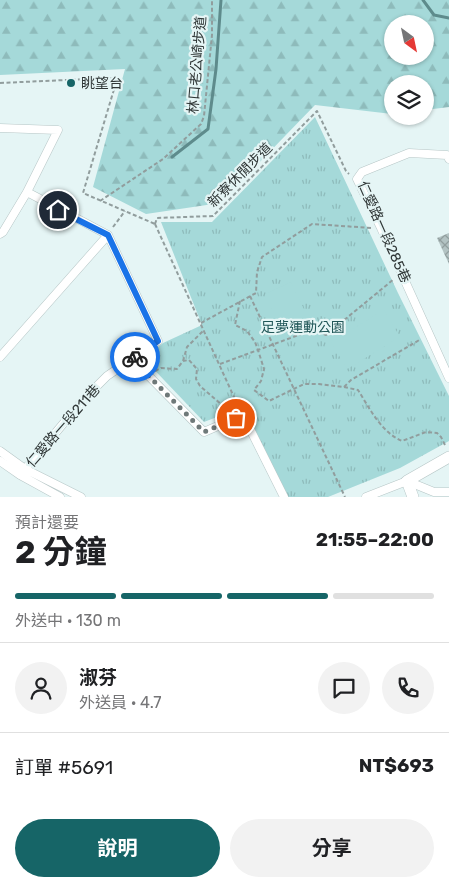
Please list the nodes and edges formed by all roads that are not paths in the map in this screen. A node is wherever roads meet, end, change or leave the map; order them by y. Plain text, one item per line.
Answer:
1 (0, 128) edge
2 (449, 159) edge
3 (27, 192) junction
4 (0, 234) edge
5 (108, 235) junction
6 (0, 357) edge
7 (132, 359) junction
8 (449, 378) edge
9 (0, 451) edge
10 (449, 456) edge
11 (0, 461) edge
12 (22, 472) junction
13 (408, 481) junction
14 (449, 492) edge
15 (60, 497) edge
16 (81, 497) edge
17 (284, 497) edge
18 (366, 497) edge
19 (383, 497) edge
20 (413, 497) edge

1 - 3 street
2 - 8 street, 仁愛路一段285巷
3 - 4 street
3 - 5 street
5 - 6 street
5 - 7 street, 仁愛路一段211巷
7 - 12 street, 仁愛路一段211巷
7 - 17 street
9 - 12 street
10 - 13 main road
11 - 12 street
12 - 15 street
12 - 16 street
13 - 14 street
13 - 18 street
13 - 19 street
13 - 20 main road

